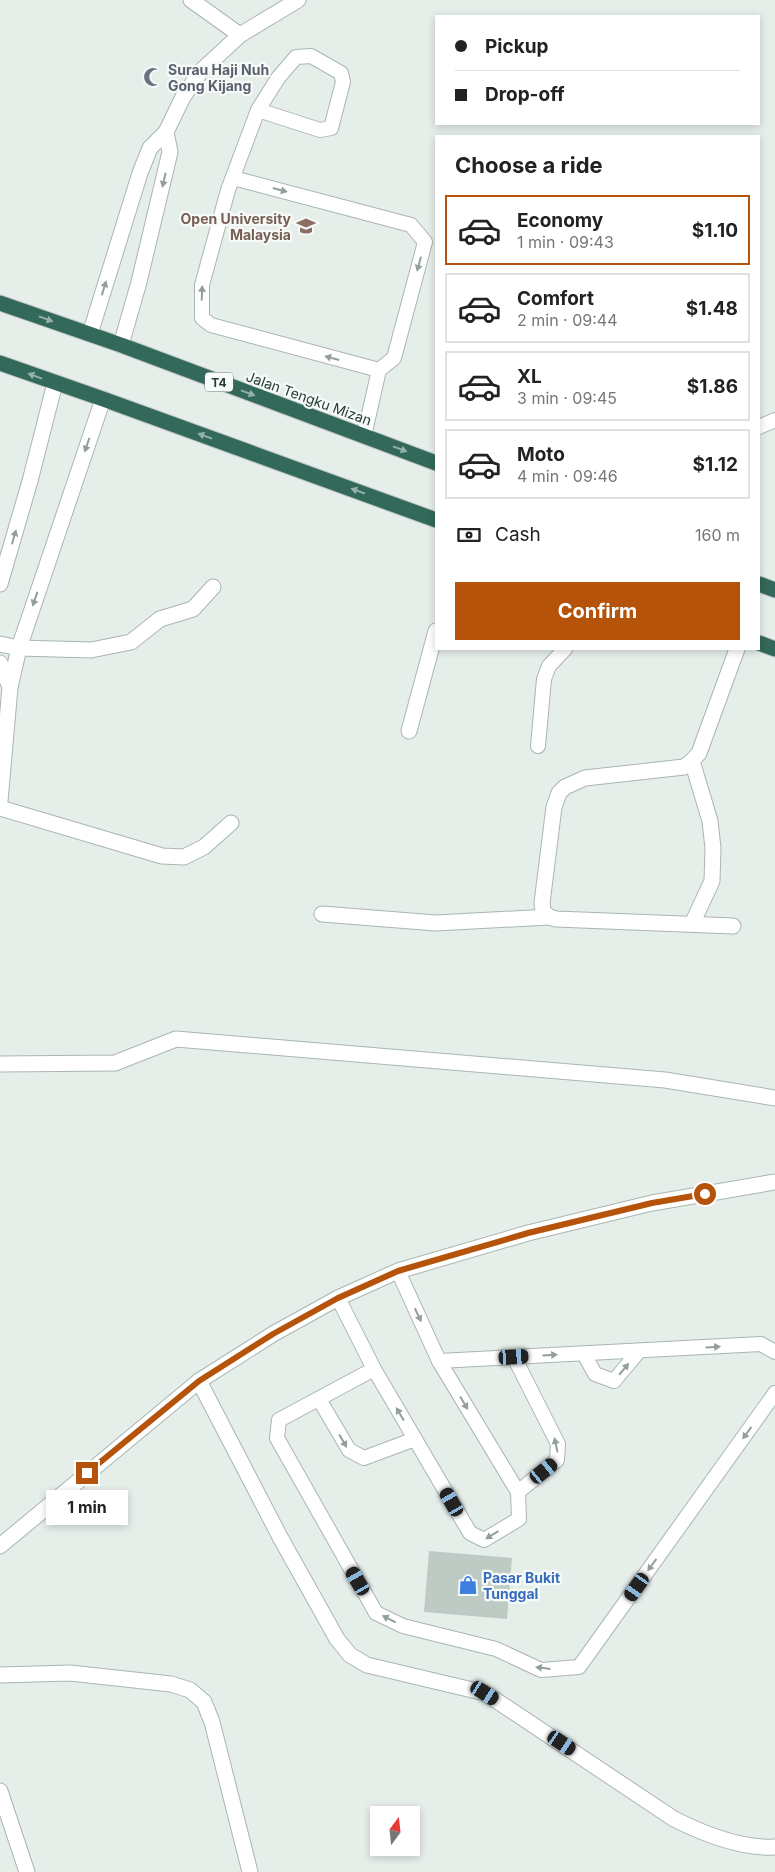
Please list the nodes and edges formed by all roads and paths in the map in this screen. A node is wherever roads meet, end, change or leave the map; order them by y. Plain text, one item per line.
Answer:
1 (191, 0) edge
2 (298, 0) edge
3 (240, 35) junction
4 (258, 110) junction
5 (166, 132) junction
6 (233, 178) junction
7 (0, 302) edge
8 (90, 334) junction
9 (121, 345) junction
10 (0, 363) edge
11 (379, 370) junction
12 (55, 383) junction
13 (103, 399) junction
14 (775, 420) edge
15 (760, 426) edge
16 (364, 436) junction
17 (435, 463) edge
18 (435, 520) edge
19 (0, 584) edge
20 (760, 584) edge
21 (213, 587) dead end
22 (775, 590) edge
23 (435, 635) edge
24 (760, 643) edge
25 (0, 644) edge
26 (19, 648) junction
27 (775, 649) edge
28 (565, 650) edge
29 (737, 650) edge
30 (0, 663) edge
31 (10, 687) junction
32 (409, 730) dead end
33 (538, 746) dead end
34 (692, 761) junction
35 (0, 801) edge
36 (0, 808) edge
37 (231, 823) dead end
38 (322, 914) dead end
39 (549, 917) junction
40 (692, 924) junction
41 (733, 926) dead end
42 (0, 1064) edge
43 (775, 1098) edge
44 (775, 1182) edge
45 (398, 1271) junction
46 (338, 1298) junction
47 (639, 1351) junction
48 (775, 1352) edge
49 (584, 1354) junction
50 (514, 1357) junction
51 (439, 1362) junction
52 (374, 1369) junction
53 (199, 1381) junction
54 (775, 1393) edge
55 (319, 1398) junction
56 (415, 1440) junction
57 (518, 1492) junction
58 (1, 1540) edge
59 (0, 1675) edge
60 (0, 1791) edge
61 (775, 1846) edge
62 (27, 1872) edge
63 (250, 1872) edge

1 - 3 street
2 - 3 street
3 - 5 street
4 - 4 lane
4 - 6 lane
8 -> 5 street
5 -> 9 street
11 -> 6 lane
6 -> 11 lane
7 -> 8 highway, Jalan Tengku Mizan / T4
8 - 9 highway, Jalan Tengku Mizan / T4
9 -> 16 highway, Jalan Tengku Mizan / T4
12 -> 10 highway
11 - 16 lane
12 - 13 highway
19 -> 12 street
18 -> 13 highway
13 -> 26 street
14 - 15 lane
16 -> 17 highway, Jalan Tengku Mizan / T4
20 - 22 highway
21 - 26 street
23 - 32 street
24 - 27 highway
25 - 26 street
26 - 31 street
28 - 33 lane
29 - 34 street
30 - 31 street
31 - 35 street
34 - 39 street
34 - 40 street
36 - 37 street
38 - 39 street
39 - 40 street
40 - 41 street
42 - 43 street
44 - 45 street
45 - 46 street
45 -> 51 lane
46 - 52 lane
46 - 53 street
47 -> 48 lane
47 - 49 lane
49 -> 47 lane
50 -> 49 lane
50 - 51 lane
57 -> 50 lane
51 -> 57 lane
52 - 55 lane
56 -> 52 lane
53 - 58 street
53 - 61 street
54 -> 55 lane
55 -> 56 lane
57 -> 56 lane
59 - 63 street
60 - 62 street

